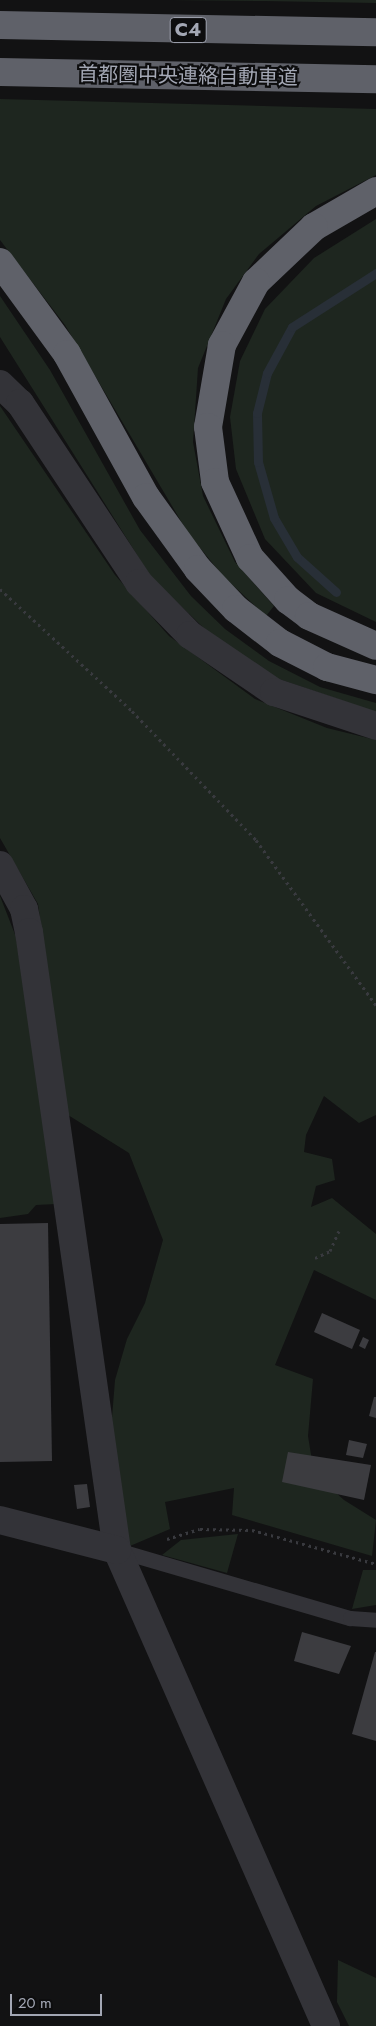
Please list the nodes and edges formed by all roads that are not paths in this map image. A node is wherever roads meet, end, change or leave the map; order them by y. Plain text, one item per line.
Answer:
1 (0, 25) edge
2 (376, 32) edge
3 (0, 72) edge
4 (376, 79) edge
5 (376, 191) edge
6 (0, 262) edge
7 (0, 384) edge
8 (376, 646) edge
9 (376, 680) edge
10 (376, 726) edge
11 (3, 878) edge
12 (0, 1520) edge
13 (117, 1550) junction
14 (376, 1620) edge
15 (326, 2026) edge

1 - 2 highway, C4
3 - 4 highway, 首都圏中央連絡自動車道 / C4
5 - 8 highway
6 - 9 highway
7 - 10 street
11 - 13 street
12 - 13 street
13 - 14 lane
13 - 15 street

